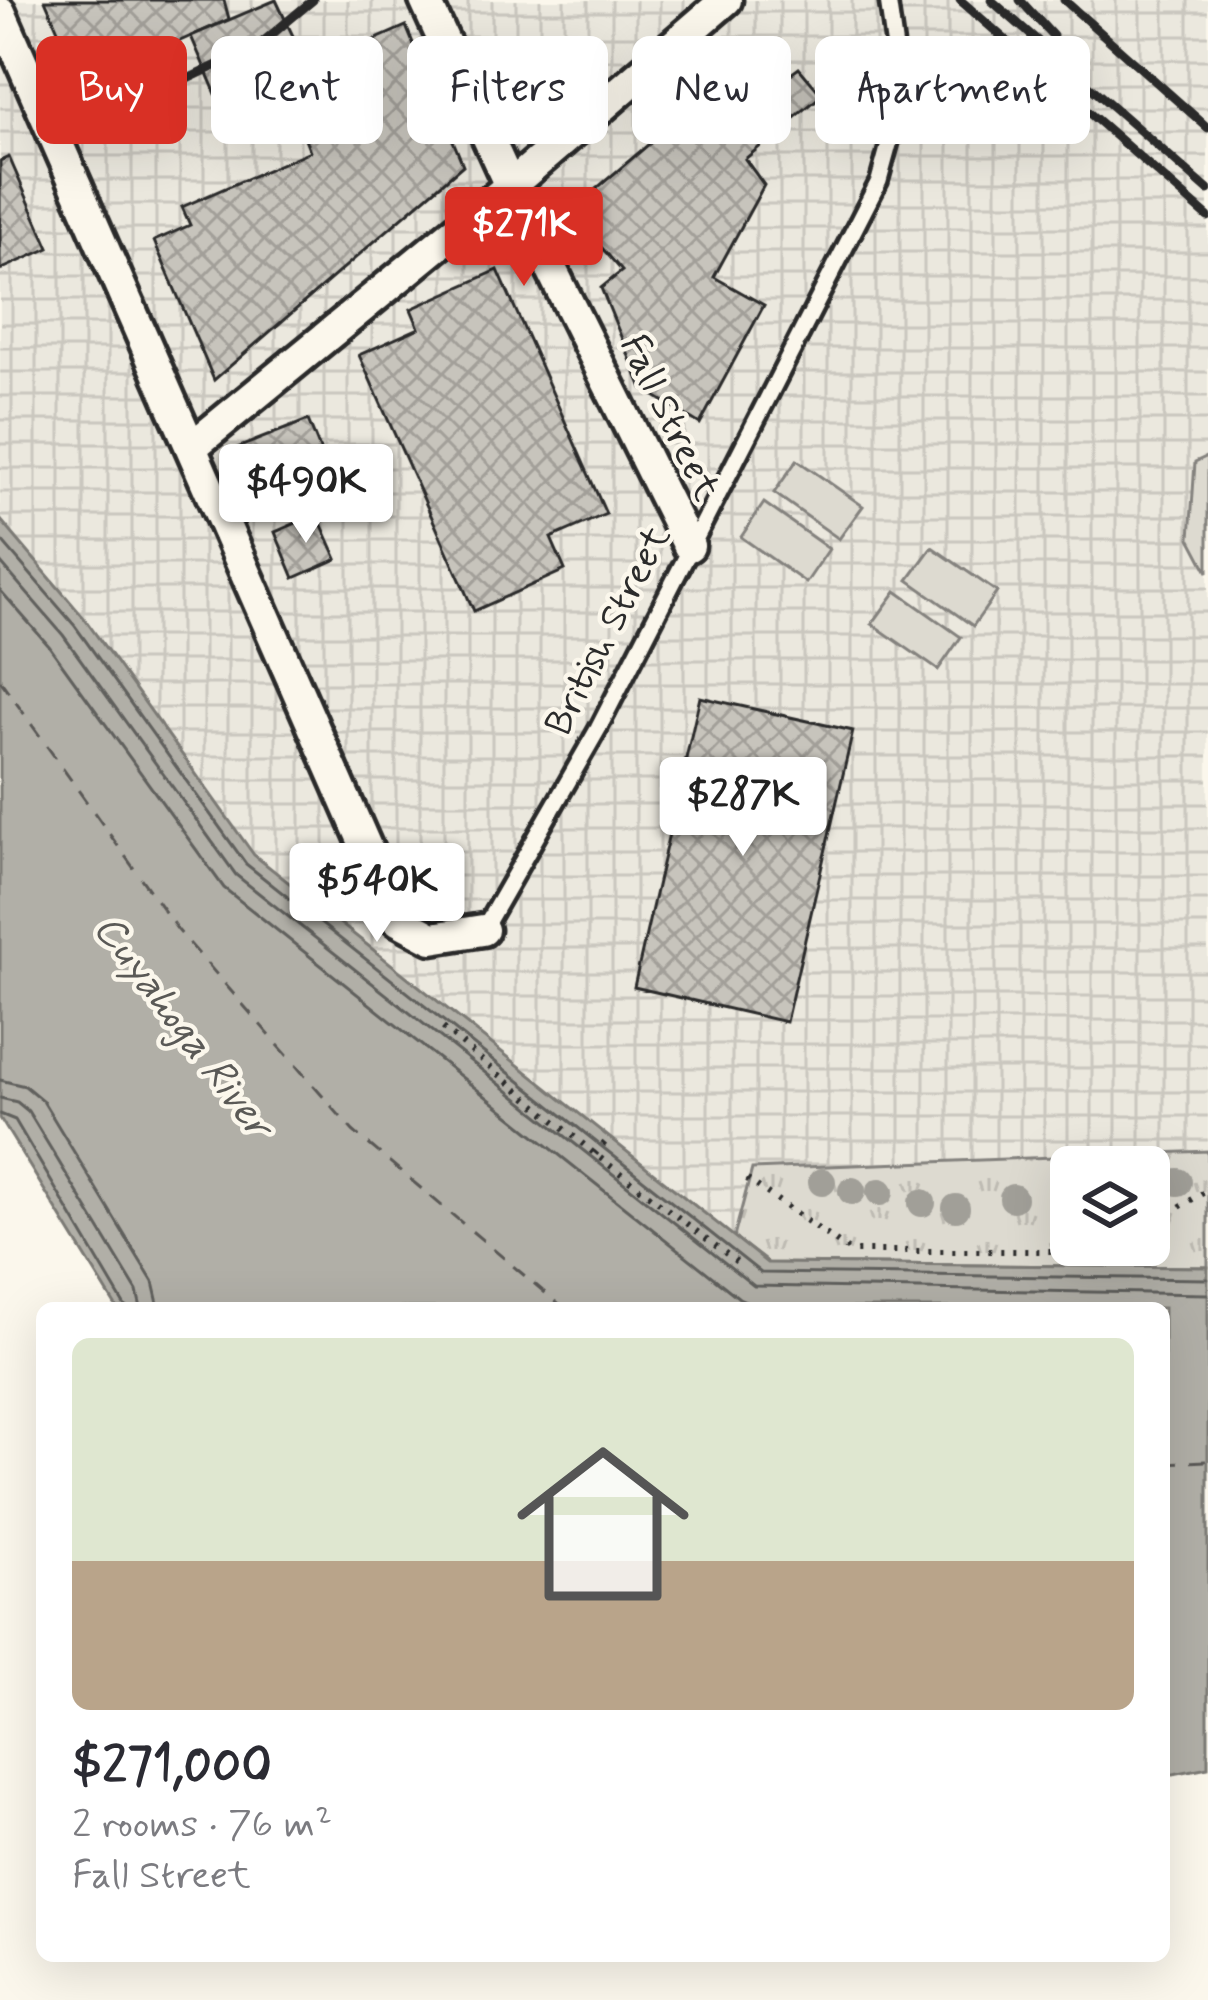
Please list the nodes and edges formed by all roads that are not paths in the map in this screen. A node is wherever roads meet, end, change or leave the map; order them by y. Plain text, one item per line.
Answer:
1 (425, 0) edge
2 (726, 0) edge
3 (888, 0) edge
4 (0, 12) edge
5 (510, 186) junction
6 (193, 446) junction
7 (689, 546) junction
8 (483, 929) joint

1 - 5 street, Fall Street
2 - 5 street
3 - 7 lane, British Street
4 - 6 street
5 - 6 street
5 - 7 street, Fall Street
6 - 8 street
7 - 8 lane, British Street

